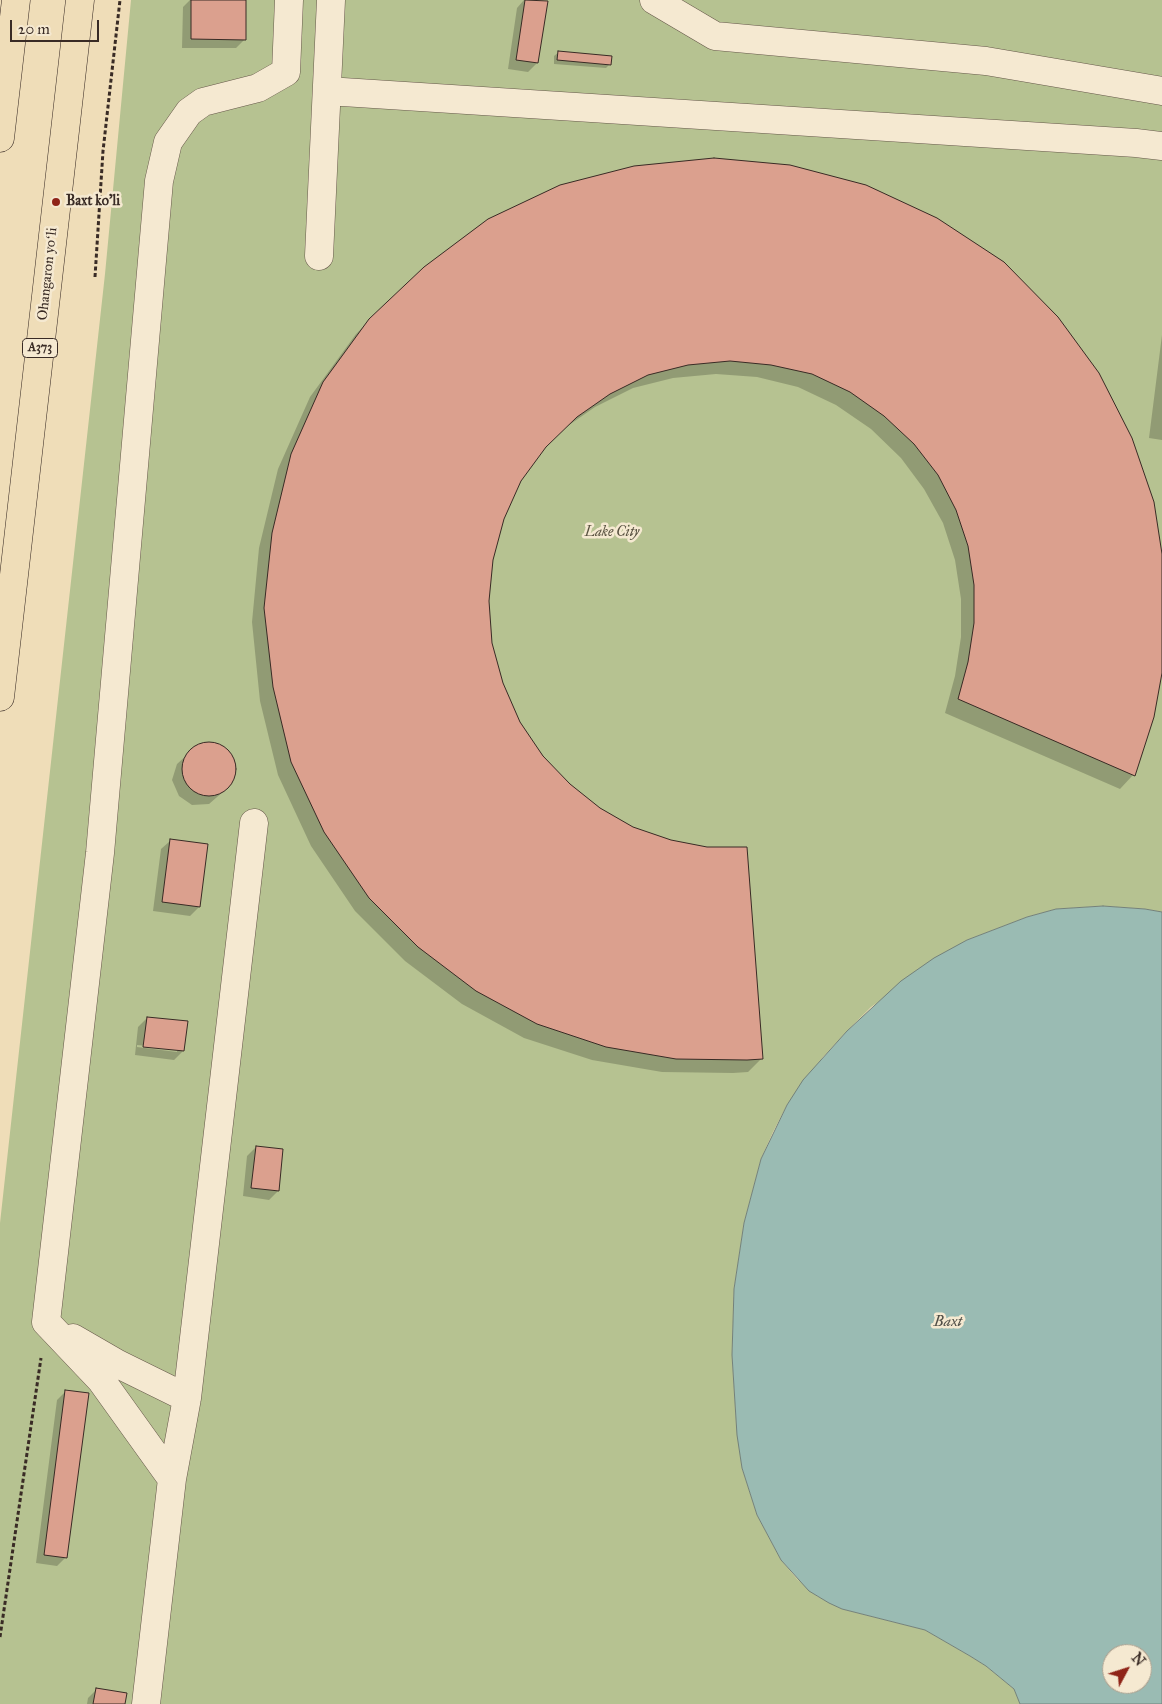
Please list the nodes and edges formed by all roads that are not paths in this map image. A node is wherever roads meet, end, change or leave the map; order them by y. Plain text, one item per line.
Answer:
1 (16, 0) edge
2 (80, 0) edge
3 (289, 0) edge
4 (332, 0) edge
5 (654, 0) edge
6 (327, 91) junction
7 (1162, 91) edge
8 (0, 138) edge
9 (1162, 146) edge
10 (319, 256) dead end
11 (0, 696) edge
12 (254, 824) dead end
13 (46, 1322) junction
14 (187, 1398) junction
15 (172, 1479) junction
16 (146, 1704) edge

1 - 8 highway
2 - 11 highway, Ohangaron yoʻli / A373
3 - 13 lane
4 - 6 lane
5 - 7 lane
6 - 9 lane
6 - 10 lane
12 - 14 lane
13 - 14 lane
13 - 15 lane
14 - 15 lane
15 - 16 lane

